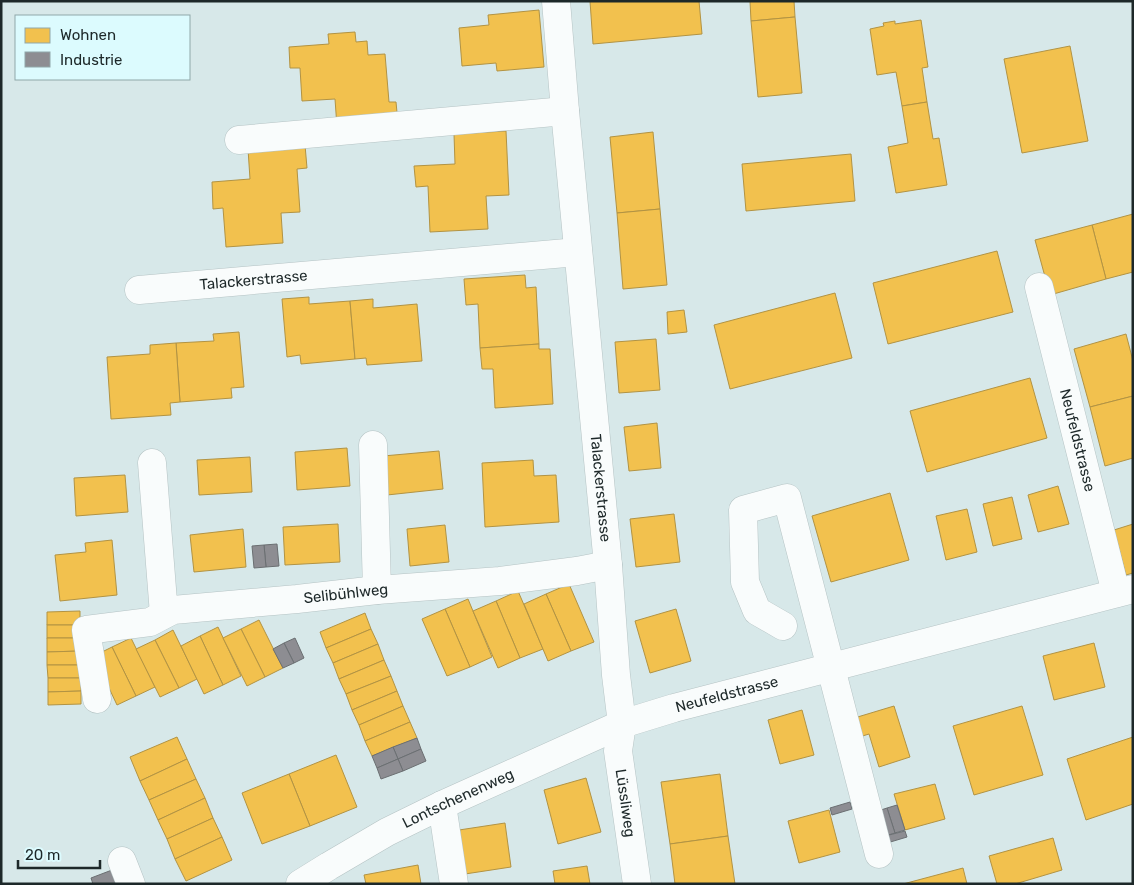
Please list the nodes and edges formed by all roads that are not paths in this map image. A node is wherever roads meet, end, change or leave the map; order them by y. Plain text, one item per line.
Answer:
1 (556, 1) edge
2 (565, 111) junction
3 (239, 140) dead end
4 (578, 252) junction
5 (1039, 287) dead end
6 (139, 290) dead end
7 (373, 445) dead end
8 (152, 463) dead end
9 (608, 565) junction
10 (377, 590) junction
11 (1124, 591) edge
12 (164, 614) junction
13 (783, 626) dead end
14 (830, 667) junction
15 (97, 699) dead end
16 (622, 724) junction
17 (442, 805) junction
18 (879, 854) dead end
19 (300, 884) edge
20 (454, 884) edge
21 (636, 884) edge

1 - 2 street, Talackerstrasse
2 - 3 street
2 - 4 street, Talackerstrasse
4 - 6 street, Talackerstrasse
4 - 9 street, Talackerstrasse
5 - 11 street, Neufeldstrasse
7 - 10 street
8 - 12 street
9 - 10 street, Selibühlweg
9 - 16 street, Talackerstrasse
10 - 12 street, Selibühlweg
11 - 14 street, Neufeldstrasse
12 - 15 street, Selibühlweg
13 - 14 street
14 - 16 street, Neufeldstrasse
14 - 18 street
16 - 17 street, Lontschenenweg
16 - 21 street, Lüssliweg
17 - 19 street, Lontschenenweg
17 - 20 street

